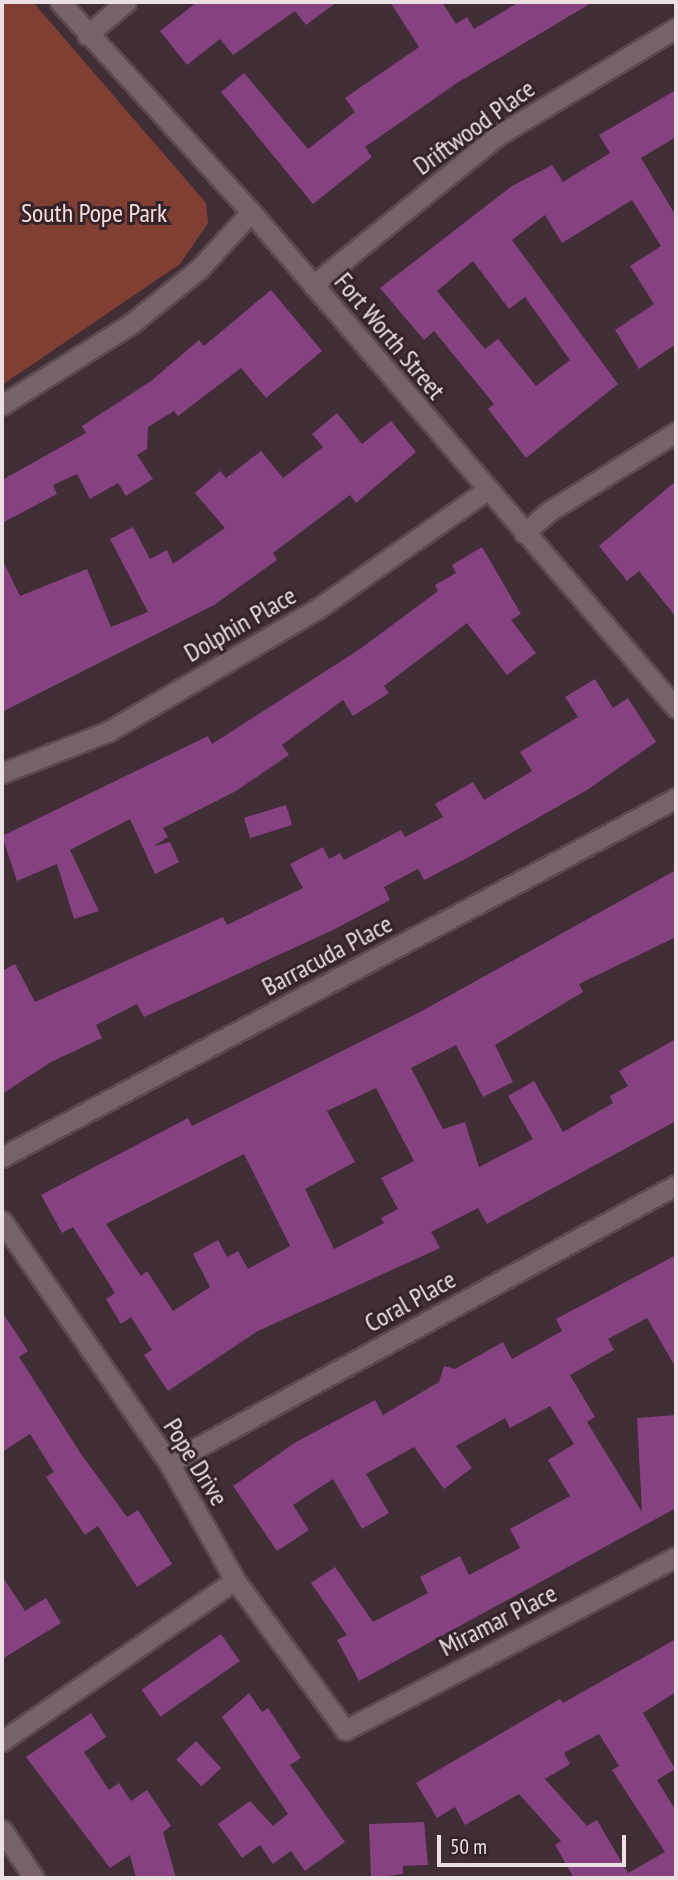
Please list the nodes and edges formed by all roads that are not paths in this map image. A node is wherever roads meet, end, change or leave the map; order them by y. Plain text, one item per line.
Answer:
1 (60, 2) edge
2 (126, 2) edge
3 (676, 28) edge
4 (87, 35) junction
5 (251, 212) junction
6 (313, 285) junction
7 (2, 405) edge
8 (676, 432) edge
9 (487, 490) junction
10 (524, 533) junction
11 (676, 708) edge
12 (2, 773) edge
13 (676, 798) edge
14 (2, 1157) edge
15 (676, 1185) edge
16 (2, 1221) edge
17 (169, 1463) junction
18 (676, 1558) edge
19 (235, 1580) junction
20 (345, 1730) joint
21 (2, 1741) edge
22 (2, 1830) edge
23 (34, 1878) edge

1 - 4 street, Fort Worth Street
2 - 4 street
3 - 6 street, Driftwood Place
4 - 5 street, Fort Worth Street
5 - 6 street, Fort Worth Street
5 - 7 street
6 - 9 street, Fort Worth Street
8 - 10 street
9 - 10 street, Fort Worth Street
9 - 12 street, Dolphin Place
10 - 11 street, Fort Worth Street
13 - 14 street, Barracuda Place
15 - 17 street, Coral Place
16 - 17 street, Pope Drive
17 - 19 street, Pope Drive
18 - 20 street, Miramar Place
19 - 20 street, Pope Drive
19 - 21 street
22 - 23 street

